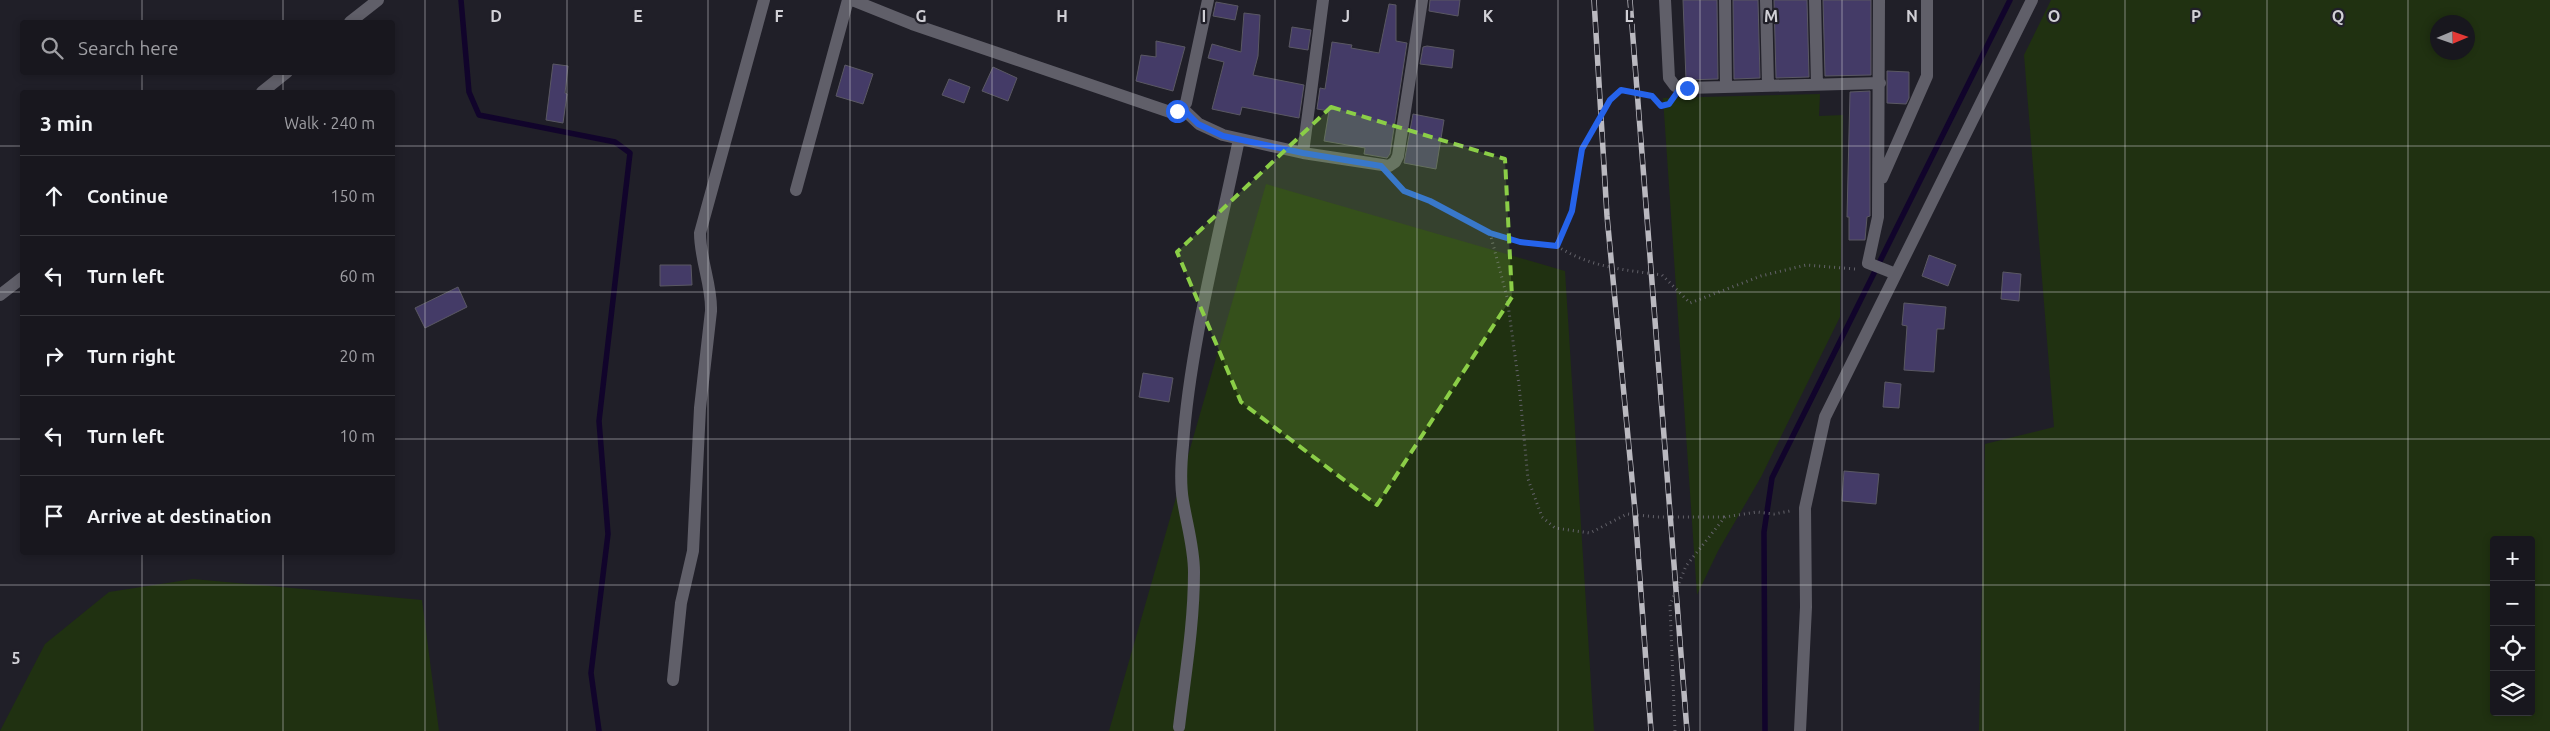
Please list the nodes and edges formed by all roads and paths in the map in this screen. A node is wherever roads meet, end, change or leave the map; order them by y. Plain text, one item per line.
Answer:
1 (378, 0) edge
2 (764, 0) edge
3 (848, 0) edge
4 (852, 0) edge
5 (1208, 0) edge
6 (1323, 0) edge
7 (1422, 0) edge
8 (1665, 0) edge
9 (1725, 0) edge
10 (1766, 0) edge
11 (1815, 0) edge
12 (1879, 0) edge
13 (1927, 0) edge
14 (2032, 0) edge
15 (353, 20) edge
16 (283, 75) edge
17 (1880, 83) junction
18 (1817, 84) junction
19 (1768, 85) junction
20 (1726, 86) junction
21 (1681, 87) junction
22 (264, 90) edge
23 (1182, 108) junction
24 (1239, 139) junction
25 (1303, 153) junction
26 (1381, 166) junction
27 (1880, 184) junction
28 (796, 190) dead end
29 (1490, 233) junction
30 (1557, 246) junction
31 (1871, 265) junction
32 (1896, 274) junction
33 (20, 280) edge
34 (0, 295) edge
35 (1774, 514) dead end
36 (1725, 517) junction
37 (673, 680) dead end
38 (1178, 727) dead end
39 (1675, 731) edge
40 (1800, 731) edge

1 - 15 street
2 - 37 street
3 - 28 street
4 - 23 street
5 - 23 street
6 - 25 street
7 - 26 street
8 - 21 street
9 - 20 street
10 - 19 street
11 - 18 street
12 - 17 street
13 - 27 street
14 - 32 street
16 - 22 street
17 - 18 street
17 - 27 street
18 - 19 street
19 - 20 street
20 - 21 street
21 - 30 path
23 - 24 street
24 - 25 street
24 - 38 street
25 - 26 street
26 - 29 path
27 - 31 street
29 - 30 path
29 - 36 path
30 - 31 path
31 - 32 street
32 - 40 street
33 - 34 street
35 - 36 path
36 - 39 path

